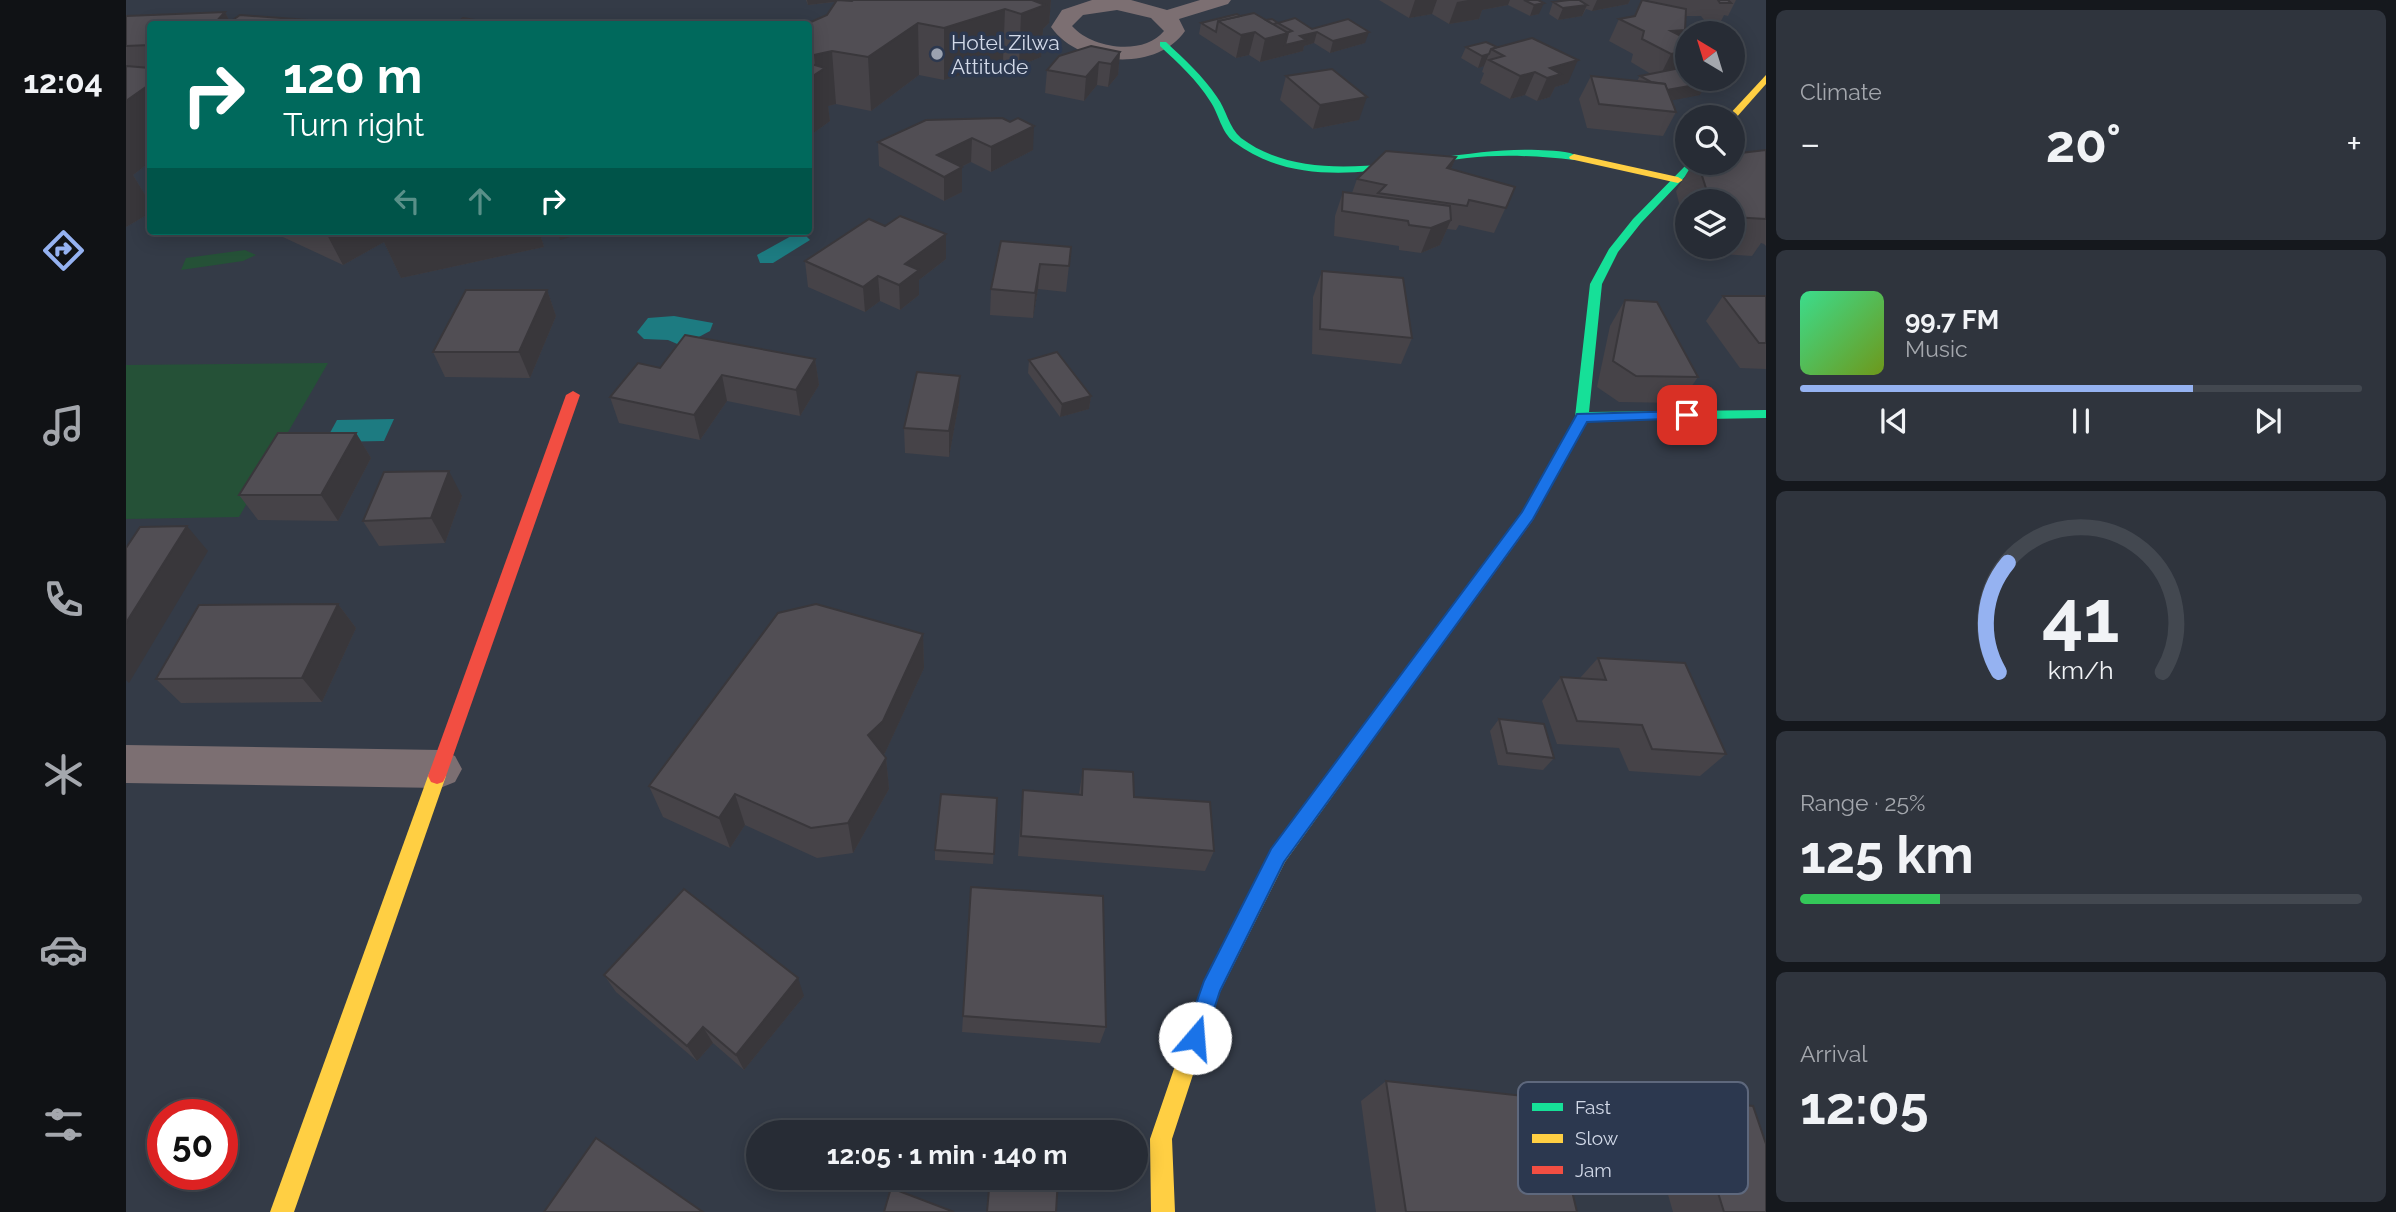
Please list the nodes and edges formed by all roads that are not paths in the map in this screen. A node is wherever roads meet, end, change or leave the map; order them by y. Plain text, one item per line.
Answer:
1 (1221, 0) edge
2 (1164, 17) junction
3 (1163, 44) junction
4 (1766, 78) edge
5 (1742, 105) edge
6 (1682, 175) edge
7 (1678, 180) junction
8 (573, 395) dead end
9 (1766, 414) edge
10 (1582, 417) junction
11 (126, 764) edge
12 (440, 769) junction
13 (282, 1212) edge
14 (1163, 1212) edge

1 - 2 street
2 - 3 street
2 - 3 street
3 - 7 street
4 - 5 street
6 - 7 street
7 - 10 street
8 - 12 street
9 - 10 street
10 - 14 street
11 - 12 street
12 - 13 street

